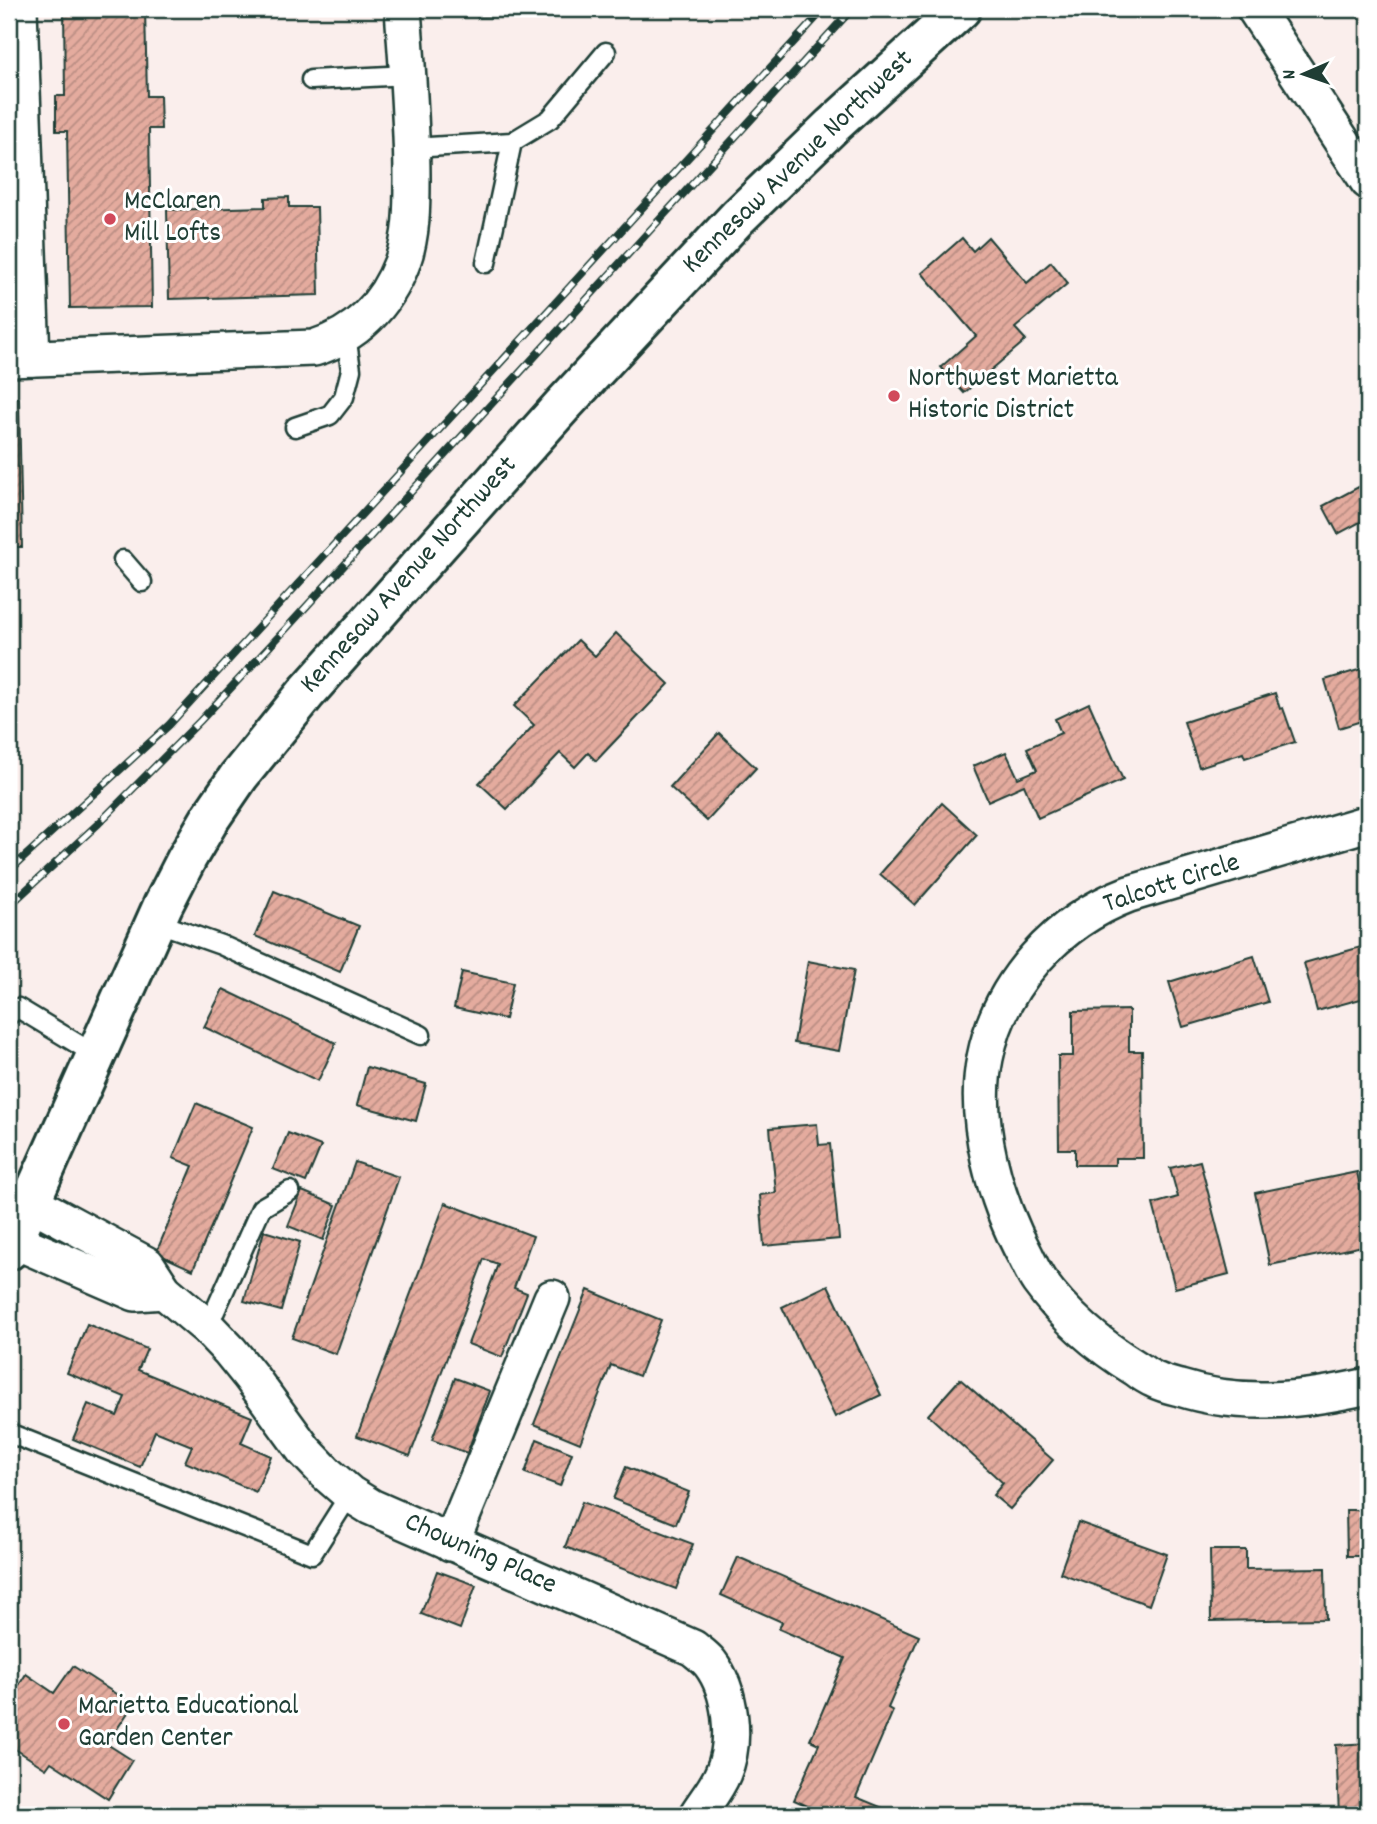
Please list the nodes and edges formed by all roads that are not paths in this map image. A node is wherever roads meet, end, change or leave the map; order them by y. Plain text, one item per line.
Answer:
1 (19, 9) edge
2 (403, 9) edge
3 (961, 9) edge
4 (1255, 9) edge
5 (606, 52) dead end
6 (408, 75) junction
7 (311, 80) dead end
8 (512, 142) junction
9 (412, 148) junction
10 (17, 168) edge
11 (1368, 181) edge
12 (486, 263) dead end
13 (352, 331) junction
14 (20, 358) edge
15 (295, 427) dead end
16 (122, 561) dead end
17 (142, 582) dead end
18 (1368, 823) edge
19 (156, 922) junction
20 (13, 1012) edge
21 (9, 1026) edge
22 (421, 1035) dead end
23 (96, 1055) junction
24 (290, 1191) dead end
25 (16, 1227) edge
26 (552, 1298) dead end
27 (204, 1324) junction
28 (1368, 1386) edge
29 (9, 1433) edge
30 (350, 1494) junction
31 (451, 1543) junction
32 (697, 1815) edge

1 - 10 street
2 - 6 street
3 - 19 street, Kennesaw Avenue Northwest
4 - 11 street
5 - 8 lane
6 - 7 lane
6 - 9 street
8 - 9 lane
8 - 12 lane
9 - 13 street
10 - 14 street
13 - 14 street
13 - 15 lane
16 - 17 lane
18 - 28 street, Talcott Circle
19 - 22 lane
19 - 23 street, Kennesaw Avenue Northwest
20 - 21 lane
20 - 23 lane
23 - 25 street, Kennesaw Avenue Northwest
24 - 27 lane
25 - 27 street, Chowning Place
26 - 31 street
27 - 30 street, Chowning Place
29 - 30 lane
30 - 31 street, Chowning Place
31 - 32 street, Chowning Place

